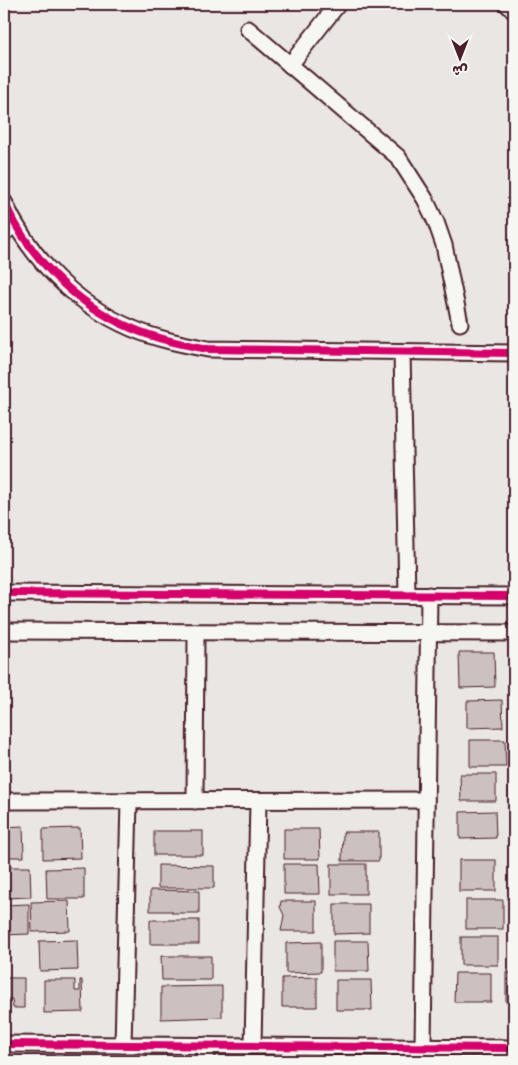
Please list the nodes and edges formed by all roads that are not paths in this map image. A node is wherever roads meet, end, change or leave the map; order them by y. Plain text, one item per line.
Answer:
1 (338, 4) edge
2 (507, 4) edge
3 (514, 11) edge
4 (248, 29) dead end
5 (290, 65) junction
6 (4, 202) edge
7 (17, 227) junction
8 (4, 238) edge
9 (460, 323) dead end
10 (402, 352) junction
11 (514, 354) edge
12 (4, 593) edge
13 (407, 595) junction
14 (428, 595) junction
15 (514, 596) edge
16 (4, 631) edge
17 (196, 632) junction
18 (428, 633) junction
19 (514, 633) edge
20 (426, 800) junction
21 (4, 801) edge
22 (129, 801) junction
23 (195, 801) junction
24 (258, 801) junction
25 (4, 1044) edge
26 (123, 1045) junction
27 (206, 1045) junction
28 (423, 1047) junction
29 (514, 1048) edge
30 (250, 1051) edge
31 (206, 1061) edge

1 - 5 street
2 - 3 street
4 - 5 street
5 - 9 street
6 - 7 street
7 - 8 lane
7 - 10 street
10 - 11 street
10 - 13 street
12 - 13 street
13 - 14 street
14 - 15 street
14 - 18 street
16 - 17 street
17 - 18 street
17 - 23 street
18 - 19 street
18 - 20 street
20 - 24 street
20 - 28 street
21 - 22 street
22 - 23 street
22 - 26 street
23 - 24 street
24 - 30 street
25 - 26 street
26 - 27 street
27 - 30 street
27 - 31 street
28 - 29 street
28 - 30 street

